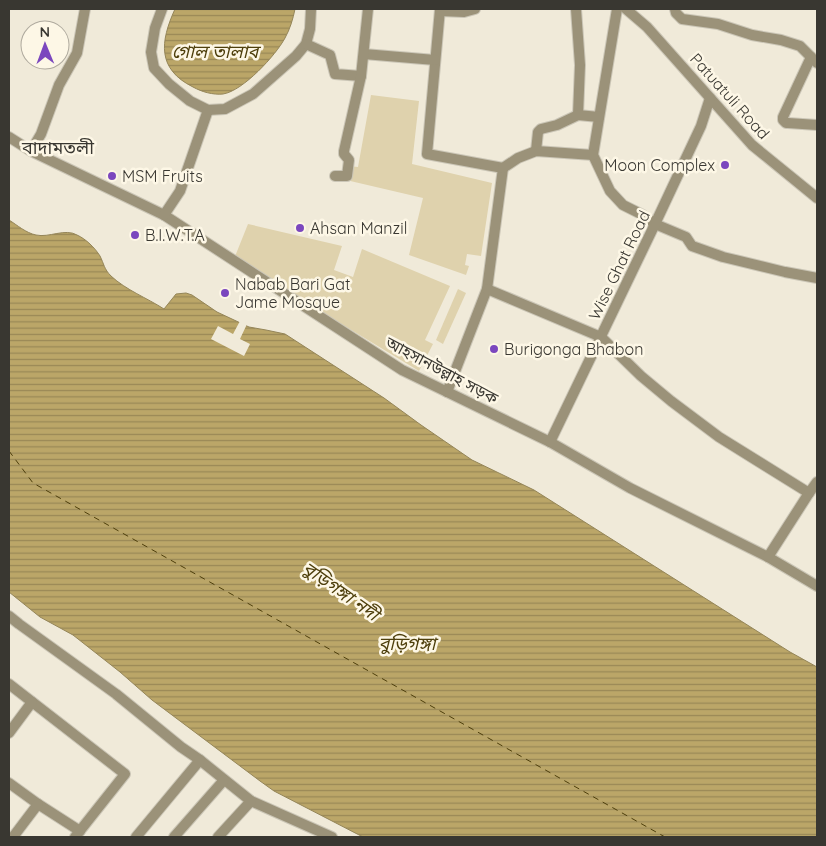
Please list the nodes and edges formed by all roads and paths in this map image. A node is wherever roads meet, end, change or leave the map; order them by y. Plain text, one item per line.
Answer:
1 (85, 9) edge
2 (162, 9) edge
3 (311, 9) edge
4 (368, 9) edge
5 (475, 9) edge
6 (576, 9) edge
7 (616, 9) edge
8 (626, 9) edge
9 (675, 9) edge
10 (440, 10) edge
11 (306, 44) junction
12 (364, 54) junction
13 (435, 60) junction
14 (814, 60) edge
15 (361, 76) junction
16 (710, 98) junction
17 (208, 110) junction
18 (578, 115) junction
19 (599, 117) junction
20 (817, 125) edge
21 (9, 137) edge
22 (31, 151) junction
23 (536, 151) junction
24 (593, 155) junction
25 (504, 168) junction
26 (335, 176) dead end
27 (817, 198) edge
28 (164, 215) junction
29 (655, 224) junction
30 (817, 278) edge
31 (487, 289) junction
32 (601, 337) junction
33 (447, 392) junction
34 (550, 442) junction
35 (817, 482) edge
36 (809, 492) junction
37 (768, 557) junction
38 (817, 586) edge
39 (9, 616) edge
40 (9, 684) edge
41 (32, 702) junction
42 (9, 733) edge
43 (200, 760) junction
44 (224, 780) junction
45 (9, 783) edge
46 (251, 801) junction
47 (38, 804) junction
48 (77, 834) edge
49 (13, 837) edge
50 (136, 837) edge
51 (174, 837) edge
52 (218, 837) edge
53 (332, 837) edge

1 - 22 street
2 - 17 street
3 - 11 street
4 - 12 street
5 - 10 street
6 - 18 street
7 - 19 street
8 - 16 street, Patuatuli Road
9 - 14 street
10 - 13 street
11 - 15 street
11 - 17 street
12 - 13 street
12 - 15 street
13 - 25 street
14 - 20 street
15 - 26 street
16 - 27 street, Patuatuli Road
16 - 29 street, Wise Ghat Road
17 - 28 street
18 - 19 street
18 - 23 street
19 - 24 street
21 - 22 street, আহসানউল্লাহ সড়ক
22 - 28 street, আহসানউল্লাহ সড়ক
23 - 24 street
23 - 25 street
24 - 29 street
25 - 31 street
28 - 33 street, আহসানউল্লাহ সড়ক
29 - 30 street
29 - 32 street, Wise Ghat Road
31 - 32 street
31 - 33 street
32 - 34 street, Wise Ghat Road
32 - 36 street
33 - 34 street, আহসানউল্লাহ সড়ক
34 - 37 street, আহসানউল্লাহ সড়ক
35 - 36 street
36 - 37 street
37 - 38 street, আহসানউল্লাহ সড়ক
39 - 43 street
40 - 41 street
41 - 42 street
41 - 48 street
43 - 44 street
43 - 50 street
44 - 46 street
44 - 51 street
45 - 47 street
46 - 52 street
46 - 53 street
47 - 48 street
47 - 49 street

